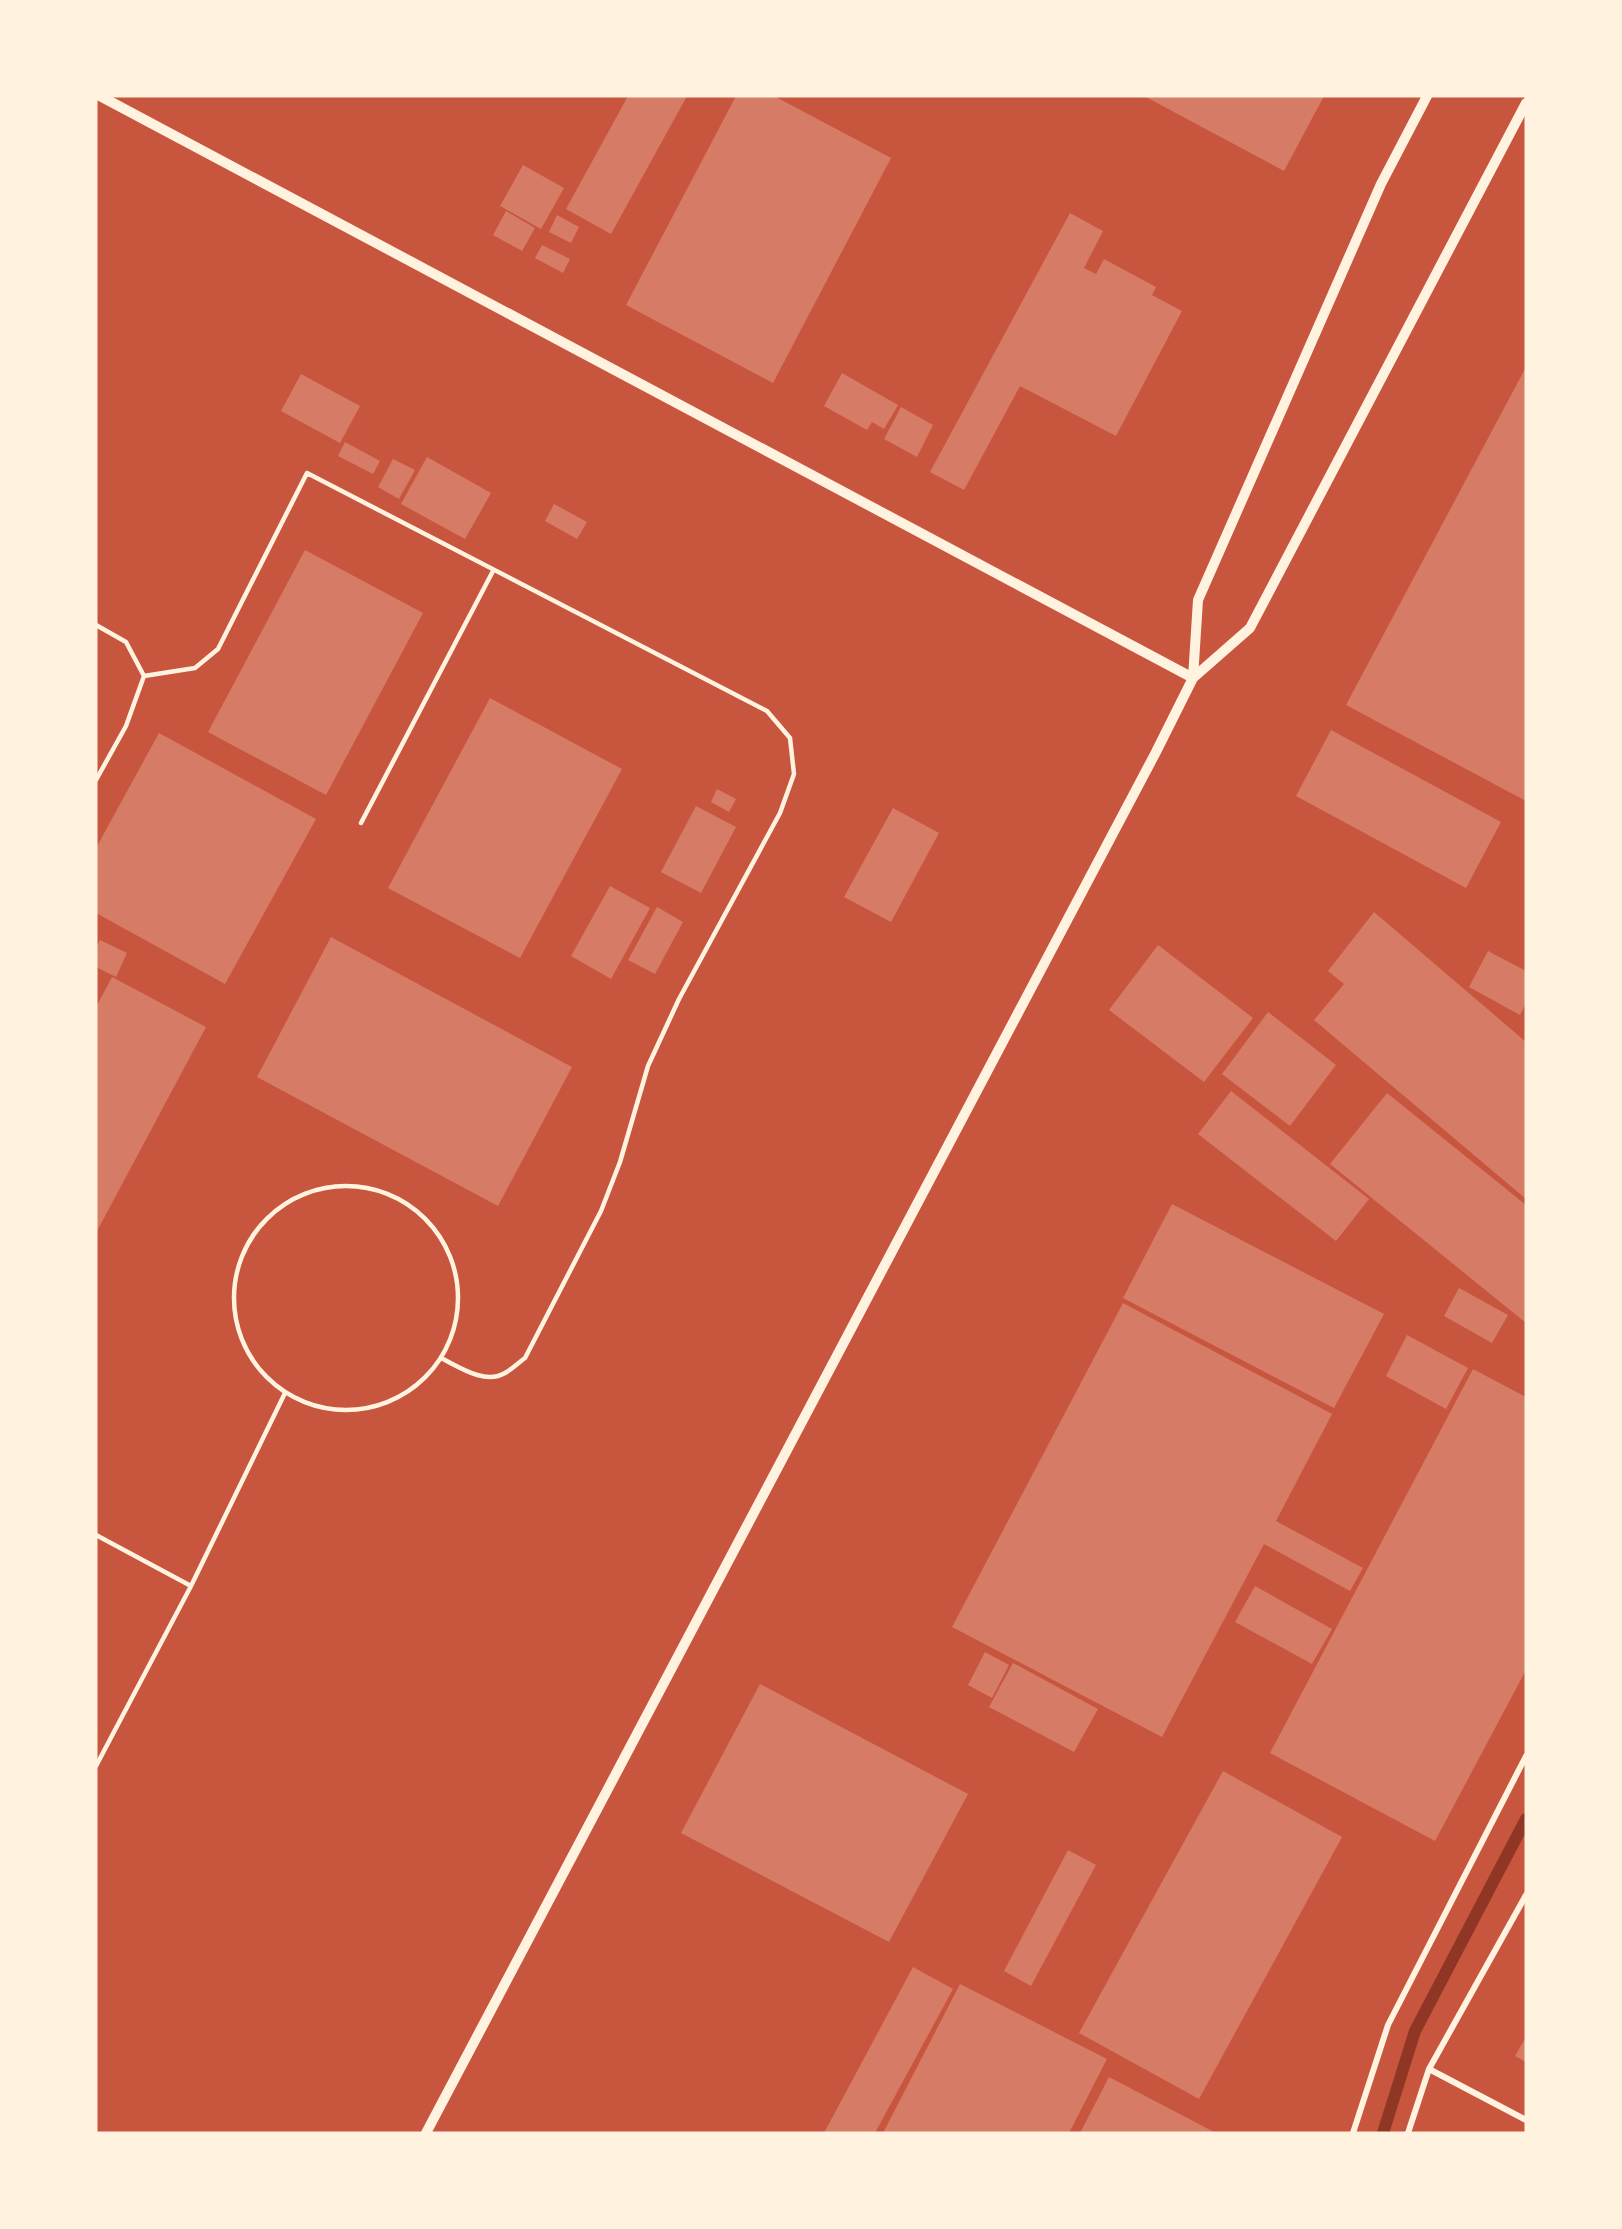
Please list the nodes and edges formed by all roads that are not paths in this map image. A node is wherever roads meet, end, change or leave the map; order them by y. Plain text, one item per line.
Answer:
1 (100, 96) edge
2 (1427, 96) edge
3 (1526, 103) edge
4 (493, 571) junction
5 (96, 625) edge
6 (144, 676) junction
7 (1193, 678) junction
8 (96, 780) edge
9 (361, 824) dead end
10 (441, 1358) junction
11 (285, 1393) junction
12 (96, 1535) edge
13 (191, 1586) junction
14 (1526, 1756) edge
15 (96, 1766) edge
16 (1526, 1895) edge
17 (1429, 2069) junction
18 (1526, 2120) edge
19 (426, 2133) edge
20 (1353, 2133) edge
21 (1408, 2133) edge

1 - 7 street
2 - 7 street
3 - 7 street
4 - 6 lane
4 - 9 lane
4 - 10 lane
5 - 6 lane
6 - 8 lane
7 - 19 street
10 - 11 lane
10 - 11 lane
11 - 13 lane
12 - 13 lane
13 - 15 lane
14 - 20 street
16 - 17 street
17 - 18 street
17 - 21 street

